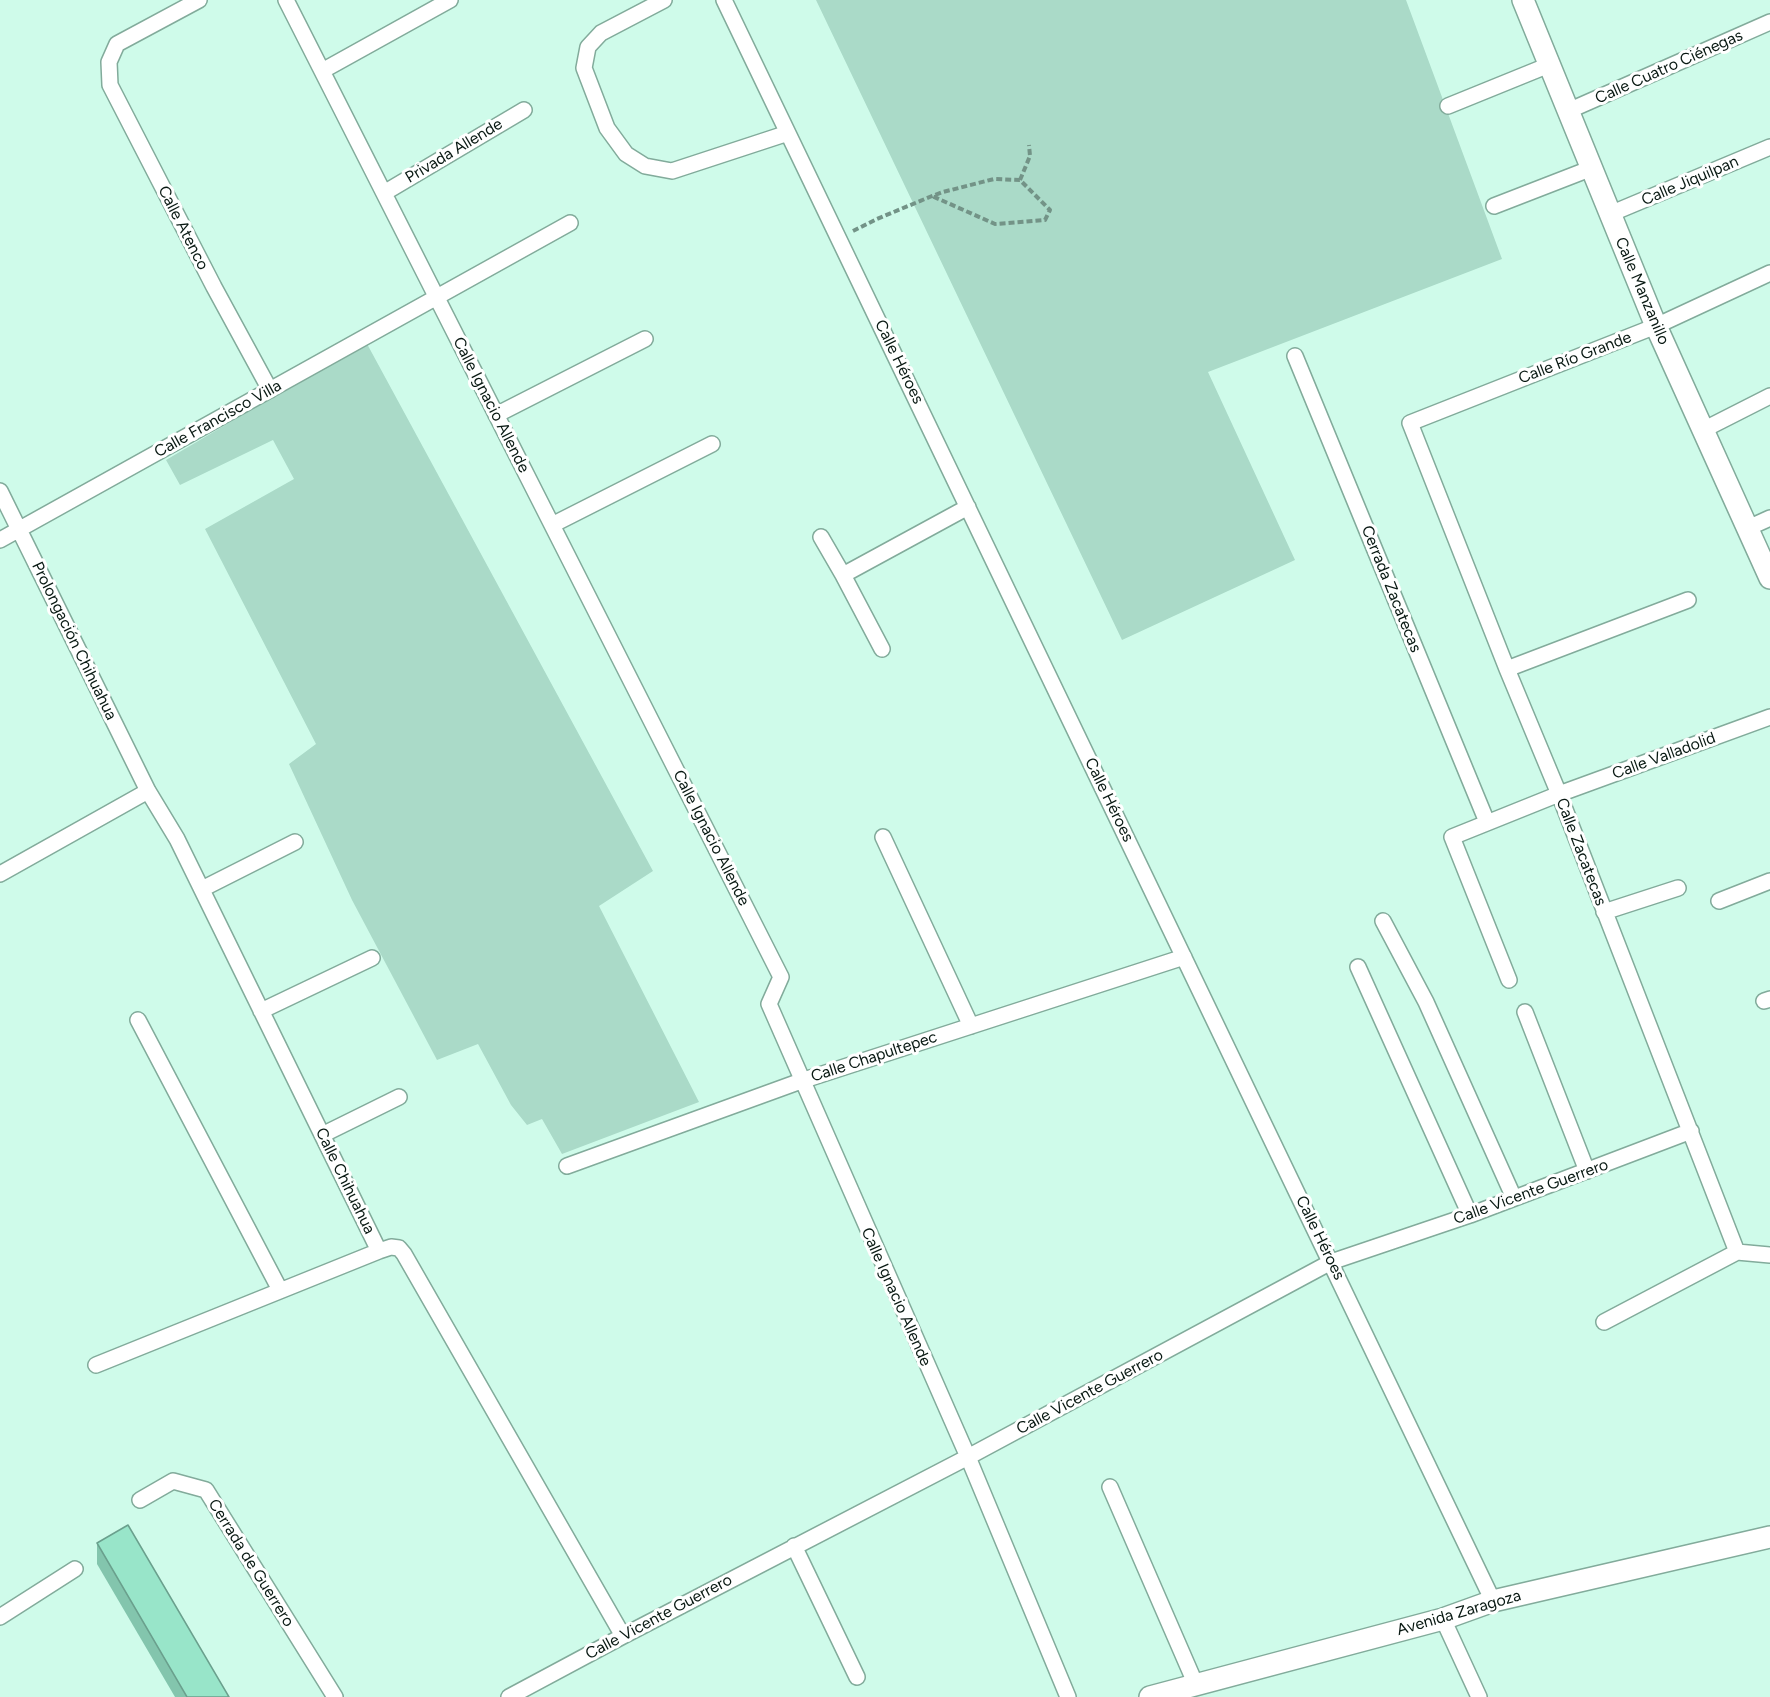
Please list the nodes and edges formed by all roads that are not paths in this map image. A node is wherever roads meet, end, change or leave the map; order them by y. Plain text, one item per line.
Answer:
1 (199, 0) edge
2 (286, 0) edge
3 (450, 0) edge
4 (664, 0) edge
5 (724, 0) edge
6 (1524, 1) edge
7 (1770, 22) edge
8 (1549, 65) junction
9 (322, 71) junction
10 (1448, 106) dead end
11 (525, 110) dead end
12 (1568, 111) junction
13 (788, 133) junction
14 (1770, 147) edge
15 (1592, 168) junction
16 (384, 193) junction
17 (1494, 206) dead end
18 (1610, 214) junction
19 (570, 223) dead end
20 (1770, 273) edge
21 (436, 297) junction
22 (1656, 326) junction
23 (645, 339) dead end
24 (1294, 356) dead end
25 (270, 390) junction
26 (1770, 396) edge
27 (496, 415) junction
28 (1410, 423) joint
29 (1703, 430) junction
30 (712, 444) dead end
31 (0, 491) edge
32 (969, 507) junction
33 (1770, 518) edge
34 (552, 525) junction
35 (1748, 528) junction
36 (20, 530) junction
37 (821, 537) dead end
38 (0, 540) edge
39 (843, 575) junction
40 (1770, 578) edge
41 (1688, 600) dead end
42 (882, 649) dead end
43 (1507, 669) junction
44 (1770, 717) edge
45 (148, 791) junction
46 (1559, 794) junction
47 (1487, 822) junction
48 (883, 837) dead end
49 (296, 842) dead end
50 (1, 871) edge
51 (1770, 881) edge
52 (1678, 888) dead end
53 (202, 889) junction
54 (1719, 901) dead end
55 (1604, 912) junction
56 (1383, 921) dead end
57 (1184, 957) junction
58 (372, 958) dead end
59 (1358, 968) dead end
60 (1509, 980) dead end
61 (261, 1011) junction
62 (1525, 1012) dead end
63 (138, 1020) dead end
64 (971, 1026) junction
65 (801, 1081) junction
66 (399, 1097) dead end
67 (1690, 1131) junction
68 (322, 1135) junction
69 (567, 1166) dead end
70 (1587, 1171) junction
71 (1514, 1198) junction
72 (1470, 1215) junction
73 (379, 1251) junction
74 (1737, 1252) junction
75 (1770, 1255) edge
76 (1331, 1262) junction
77 (280, 1290) junction
78 (1604, 1322) dead end
79 (96, 1365) dead end
80 (968, 1457) junction
81 (1110, 1487) dead end
82 (140, 1500) dead end
83 (1770, 1537) edge
84 (794, 1546) junction
85 (75, 1569) dead end
86 (1493, 1601) junction
87 (0, 1617) edge
88 (1443, 1619) junction
89 (623, 1636) junction
90 (857, 1677) dead end
91 (1196, 1685) junction
92 (335, 1697) edge
93 (509, 1697) edge
94 (1068, 1697) edge
95 (1150, 1697) edge
96 (1479, 1697) edge

1 - 25 street, Calle Atenco
2 - 9 street, Calle Ignacio Allende
3 - 9 street
4 - 13 street
5 - 13 street, Calle Héroes
6 - 8 main road, Calle Manzanillo
7 - 12 street, Calle Cuatro Ciénegas
8 - 10 street
8 - 12 main road, Calle Manzanillo
9 - 16 street, Calle Ignacio Allende
11 - 16 street, Privada Allende
12 - 15 main road, Calle Manzanillo
13 - 32 street, Calle Héroes
14 - 18 street, Calle Jiquilpan
15 - 17 street
15 - 18 main road, Calle Manzanillo
16 - 21 street, Calle Ignacio Allende
18 - 22 main road, Calle Manzanillo
19 - 21 street, Calle Francisco Villa
20 - 22 street, Calle Río Grande
21 - 25 street, Calle Francisco Villa
21 - 27 street, Calle Ignacio Allende
22 - 28 street, Calle Río Grande
22 - 29 main road, Calle Manzanillo
23 - 27 street
24 - 47 street, Cerrada Zacatecas
25 - 36 street, Calle Francisco Villa
26 - 29 street
27 - 34 street, Calle Ignacio Allende
28 - 43 street, Calle Zacatecas
29 - 35 main road, Calle Manzanillo
30 - 34 street
31 - 36 street, Prolongación Chihuahua
32 - 39 street
32 - 57 street, Calle Héroes
33 - 35 street
34 - 65 street, Calle Ignacio Allende
35 - 40 main road, Calle Manzanillo
36 - 38 street, Calle Francisco Villa
36 - 45 street, Prolongación Chihuahua
37 - 39 street
39 - 42 street
41 - 43 street
43 - 46 street, Calle Zacatecas
44 - 46 street, Calle Valladolid
45 - 50 street
45 - 53 street, Calle Chihuahua
46 - 47 street
46 - 55 street, Calle Zacatecas
47 - 60 street
48 - 64 street
49 - 53 street
51 - 54 street
52 - 55 street
53 - 61 street, Calle Chihuahua
55 - 67 street, Calle Zacatecas
56 - 71 street
57 - 64 street, Calle Chapultepec
57 - 76 street, Calle Héroes
58 - 61 street
59 - 72 street
61 - 68 street, Calle Chihuahua
62 - 70 street
63 - 77 street
64 - 65 street, Calle Chapultepec
65 - 69 street, Calle Chapultepec
65 - 80 street, Calle Ignacio Allende
66 - 68 street
67 - 70 street, Calle Vicente Guerrero
67 - 74 street, Calle Zacatecas
68 - 73 street, Calle Chihuahua
70 - 71 street, Calle Vicente Guerrero
71 - 72 street, Calle Vicente Guerrero
72 - 76 street, Calle Vicente Guerrero
73 - 77 street
73 - 89 street, Calle Chihuahua
74 - 75 street
74 - 78 street
76 - 80 street, Calle Vicente Guerrero
76 - 86 street, Calle Héroes
77 - 79 street
80 - 84 street, Calle Vicente Guerrero
80 - 94 street, Calle Ignacio Allende
81 - 91 street
82 - 92 street, Cerrada de Guerrero
83 - 86 main road, Avenida Zaragoza
84 - 89 street, Calle Vicente Guerrero
84 - 90 street
85 - 87 street
86 - 88 main road, Avenida Zaragoza
88 - 91 main road, Avenida Zaragoza
88 - 96 street
89 - 93 street, Calle Vicente Guerrero
91 - 95 main road, Avenida Zaragoza

